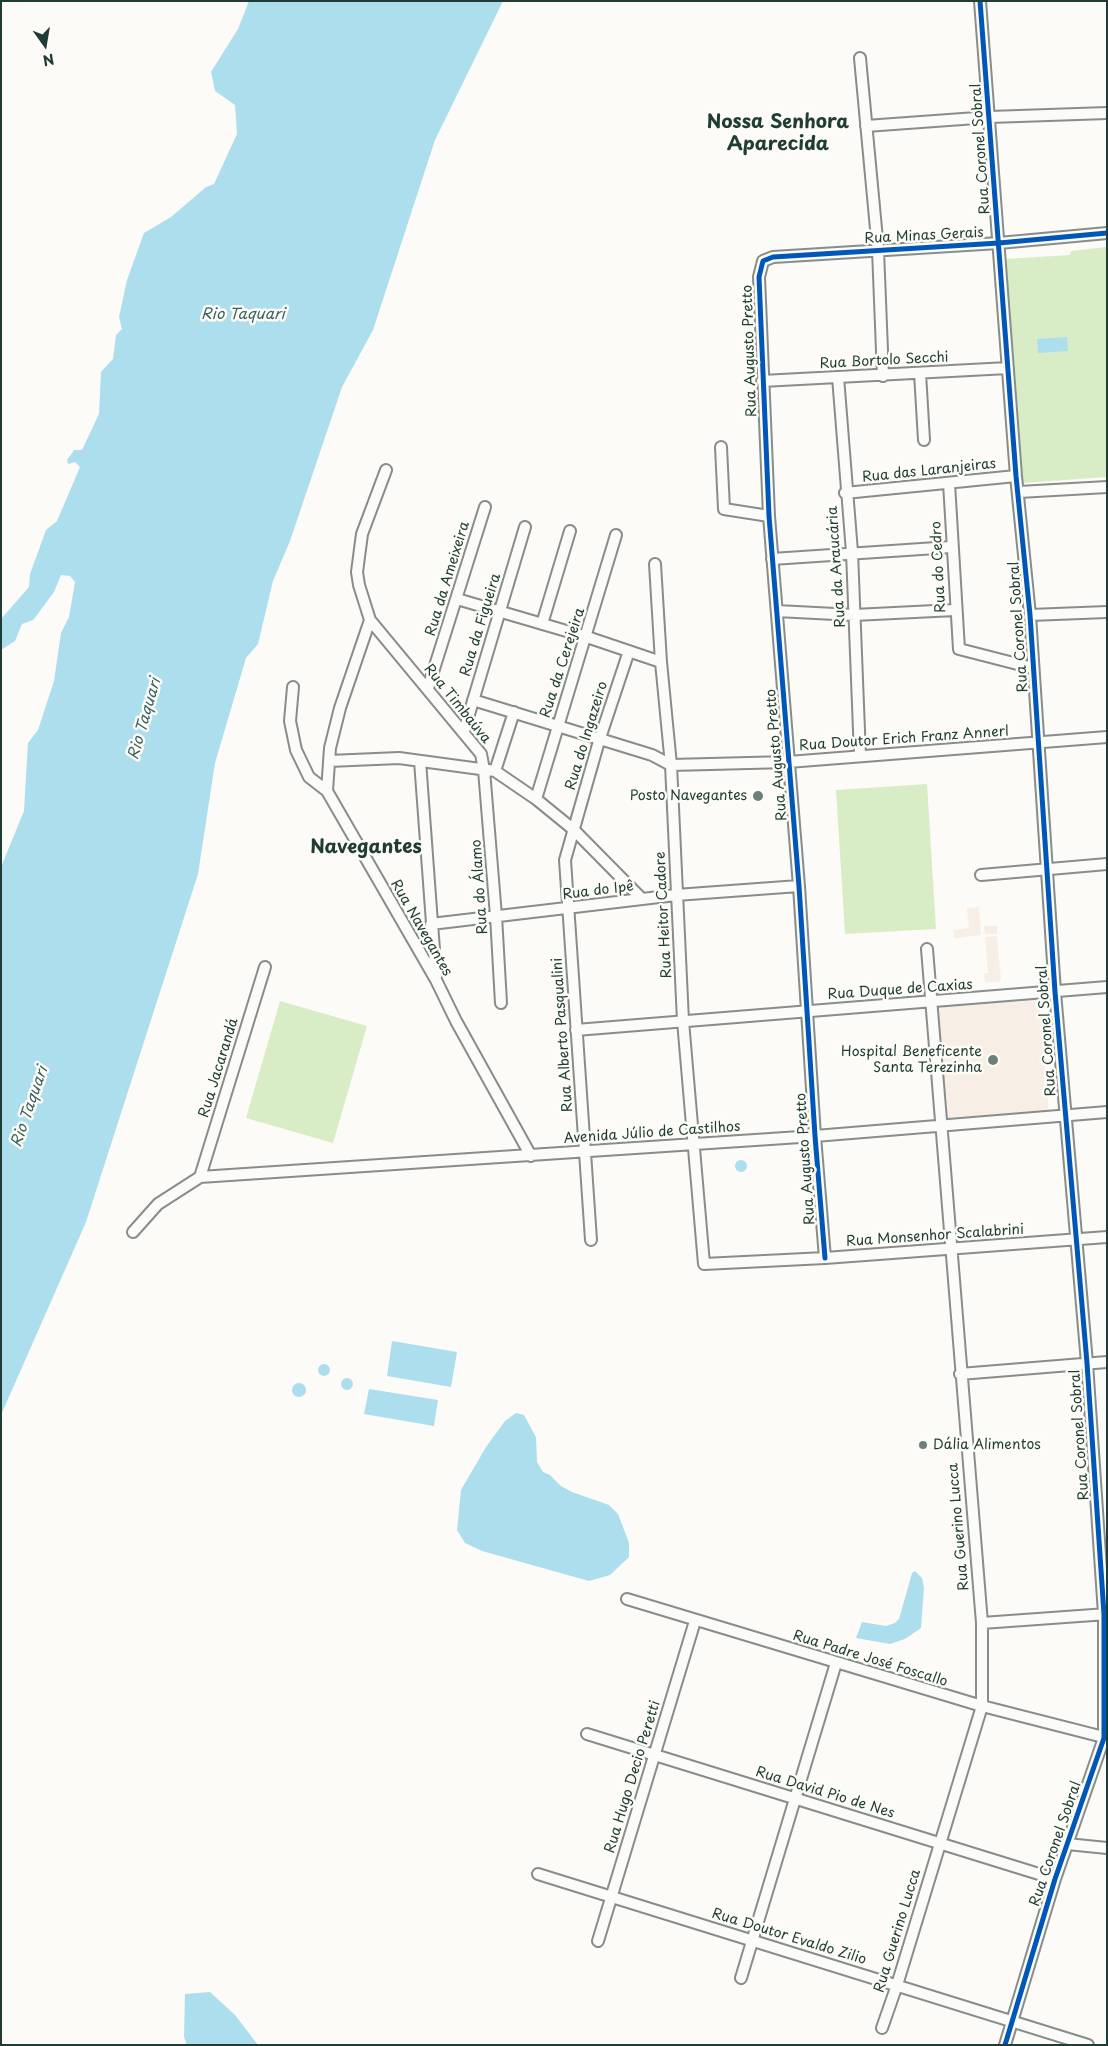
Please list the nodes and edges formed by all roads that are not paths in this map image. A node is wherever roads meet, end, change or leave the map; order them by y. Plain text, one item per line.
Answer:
1 (980, 1) edge
2 (860, 58) dead end
3 (1107, 114) edge
4 (990, 117) junction
5 (866, 126) junction
6 (1107, 233) edge
7 (999, 243) junction
8 (878, 250) junction
9 (773, 257) joint
10 (1008, 368) junction
11 (920, 373) junction
12 (883, 376) junction
13 (838, 377) junction
14 (762, 381) junction
15 (924, 440) dead end
16 (721, 447) dead end
17 (386, 470) dead end
18 (1016, 476) junction
19 (949, 483) junction
20 (1107, 487) edge
21 (1019, 492) junction
22 (845, 493) junction
23 (485, 507) dead end
24 (769, 516) junction
25 (524, 527) dead end
26 (570, 531) dead end
27 (616, 536) dead end
28 (951, 547) junction
29 (852, 552) junction
30 (772, 559) junction
31 (655, 564) dead end
32 (457, 599) junction
33 (955, 610) junction
34 (500, 612) junction
35 (777, 612) junction
36 (1107, 612) edge
37 (854, 615) junction
38 (1030, 615) junction
39 (370, 620) junction
40 (542, 624) junction
41 (587, 637) junction
42 (628, 650) junction
43 (660, 662) junction
44 (1033, 668) junction
45 (293, 687) dead end
46 (428, 688) junction
47 (473, 700) junction
48 (514, 712) junction
49 (557, 726) junction
50 (464, 731) junction
51 (1107, 737) edge
52 (599, 741) junction
53 (1038, 743) junction
54 (860, 756) junction
55 (329, 761) junction
56 (420, 762) junction
57 (788, 762) junction
58 (671, 766) junction
59 (489, 770) junction
60 (327, 791) junction
61 (536, 799) junction
62 (574, 830) junction
63 (1107, 864) edge
64 (1047, 870) junction
65 (982, 876) dead end
66 (799, 886) junction
67 (676, 895) junction
68 (642, 899) junction
69 (568, 908) junction
70 (496, 916) junction
71 (431, 924) junction
72 (927, 949) dead end
73 (266, 967) dead end
74 (436, 980) junction
75 (1107, 988) edge
76 (1055, 992) junction
77 (932, 1002) junction
78 (501, 1003) dead end
79 (808, 1011) junction
80 (683, 1021) junction
81 (576, 1030) junction
82 (1107, 1112) edge
83 (1064, 1115) junction
84 (942, 1125) junction
85 (814, 1136) junction
86 (693, 1143) junction
87 (584, 1152) junction
88 (531, 1156) junction
89 (200, 1177) junction
90 (133, 1232) dead end
91 (1107, 1237) edge
92 (1075, 1239) junction
93 (591, 1240) dead end
94 (950, 1249) junction
95 (825, 1258) junction
96 (704, 1264) joint
97 (1107, 1362) edge
98 (1087, 1364) junction
99 (960, 1374) junction
100 (1107, 1487) edge
101 (1096, 1488) junction
102 (627, 1599) dead end
103 (1105, 1614) edge
104 (695, 1621) junction
105 (982, 1623) junction
106 (836, 1663) junction
107 (982, 1706) junction
108 (587, 1734) dead end
109 (1105, 1738) edge
110 (655, 1754) junction
111 (795, 1799) junction
112 (939, 1842) junction
113 (1067, 1844) junction
114 (1107, 1848) edge
115 (538, 1874) dead end
116 (1055, 1878) junction
117 (610, 1896) junction
118 (751, 1940) junction
119 (598, 1941) dead end
120 (741, 1978) dead end
121 (897, 1985) junction
122 (1011, 2021) junction
123 (882, 2028) dead end
124 (1005, 2045) edge
125 (1088, 2045) edge

1 - 4 street, Rua Coronel Sobral
2 - 5 street
3 - 4 street
4 - 5 street
4 - 7 street, Rua Coronel Sobral
5 - 8 street
6 - 7 street, Rua Minas Gerais
7 - 8 street, Rua Minas Gerais
7 - 10 street, Rua Coronel Sobral
8 - 9 street, Rua Minas Gerais
8 - 12 street
9 - 14 street, Rua Augusto Pretto
10 - 11 street, Rua Bortolo Secchi
10 - 18 street, Rua Coronel Sobral
11 - 12 street, Rua Bortolo Secchi
11 - 15 street
12 - 13 street, Rua Bortolo Secchi
13 - 14 street, Rua Bortolo Secchi
13 - 22 street, Rua da Araucária
14 - 24 street, Rua Augusto Pretto
16 - 24 street
17 - 39 street, Rua Timbaúva
18 - 19 street, Rua das Laranjeiras
18 - 21 street, Rua Coronel Sobral
19 - 22 street, Rua das Laranjeiras
19 - 28 street, Rua do Cedro
20 - 21 street
21 - 38 street, Rua Coronel Sobral
22 - 29 street, Rua da Araucária
23 - 32 street, Rua da Ameixeira
24 - 30 street, Rua Augusto Pretto
25 - 34 street, Rua da Figueira
26 - 40 street
27 - 41 street, Rua da Cerejeira
28 - 29 street
28 - 33 street, Rua do Cedro
29 - 30 street
29 - 37 street, Rua da Araucária
30 - 35 street, Rua Augusto Pretto
31 - 43 street, Rua Heitor Cadore
32 - 34 street
32 - 46 street, Rua da Ameixeira
33 - 37 street
33 - 44 street, Rua do Cedro
34 - 40 street
34 - 47 street, Rua da Figueira
35 - 37 street
35 - 57 street, Rua Augusto Pretto
36 - 38 street
37 - 54 street, Rua da Araucária
38 - 44 street, Rua Coronel Sobral
39 - 46 street, Rua Timbaúva
39 - 55 street
40 - 41 street
41 - 42 street
41 - 49 street, Rua da Cerejeira
42 - 43 street
42 - 52 street, Rua do Ingazeiro
43 - 58 street, Rua Heitor Cadore
44 - 53 street, Rua Coronel Sobral
45 - 60 street
46 - 50 street, Rua Timbaúva
47 - 48 street
47 - 50 street, Rua da Figueira
48 - 49 street
48 - 59 street
49 - 52 street
49 - 61 street, Rua da Cerejeira
50 - 59 street, Rua Timbaúva
51 - 53 street, Rua Doutor Erich Franz Annerl
52 - 58 street
52 - 62 street, Rua do Ingazeiro
53 - 54 street, Rua Doutor Erich Franz Annerl
53 - 64 street, Rua Coronel Sobral
54 - 57 street, Rua Doutor Erich Franz Annerl
55 - 56 street
55 - 60 street
56 - 59 street
56 - 71 street
57 - 58 street, Rua Doutor Erich Franz Annerl
57 - 66 street, Rua Augusto Pretto
58 - 67 street, Rua Heitor Cadore
59 - 61 street
59 - 70 street, Rua do Álamo
60 - 74 street, Rua Navegantes
61 - 62 street
62 - 68 street
62 - 69 street, Rua Alberto Pasqualini
63 - 64 street
64 - 65 street
64 - 76 street, Rua Coronel Sobral
66 - 67 street, Rua do Ipê
66 - 79 street, Rua Augusto Pretto
67 - 68 street, Rua do Ipê
67 - 80 street, Rua Heitor Cadore
68 - 69 street, Rua do Ipê
69 - 70 street, Rua do Ipê
69 - 81 street, Rua Alberto Pasqualini
70 - 71 street, Rua do Ipê
70 - 78 street, Rua do Álamo
71 - 74 street
72 - 77 street, Rua Guerino Lucca
73 - 89 street, Rua Jacarandá
74 - 88 street, Rua Navegantes
75 - 76 street, Rua Duque de Caxias
76 - 77 street, Rua Duque de Caxias
76 - 83 street, Rua Coronel Sobral
77 - 79 street, Rua Duque de Caxias
77 - 84 street, Rua Guerino Lucca
79 - 80 street, Rua Duque de Caxias
79 - 85 street, Rua Augusto Pretto
80 - 81 street, Rua Duque de Caxias
80 - 86 street, Rua Heitor Cadore
81 - 87 street, Rua Alberto Pasqualini
82 - 83 street, Avenida Júlio de Castilhos
83 - 84 street, Avenida Júlio de Castilhos
83 - 92 street, Rua Coronel Sobral
84 - 85 street, Avenida Júlio de Castilhos
84 - 94 street, Rua Guerino Lucca
85 - 86 street, Avenida Júlio de Castilhos
85 - 95 street, Rua Augusto Pretto
86 - 87 street, Avenida Júlio de Castilhos
86 - 96 street, Rua Heitor Cadore
87 - 88 street, Avenida Júlio de Castilhos
87 - 93 street, Rua Alberto Pasqualini
88 - 89 street, Avenida Júlio de Castilhos
89 - 90 street
91 - 92 street, Rua Monsenhor Scalabrini
92 - 94 street, Rua Monsenhor Scalabrini
92 - 98 street, Rua Coronel Sobral
94 - 95 street, Rua Monsenhor Scalabrini
94 - 99 street, Rua Guerino Lucca
95 - 96 street, Rua Monsenhor Scalabrini
97 - 98 street
98 - 99 street
98 - 101 street, Rua Coronel Sobral
99 - 105 street, Rua Guerino Lucca
100 - 101 street
101 - 103 street, Rua Coronel Sobral
102 - 104 street, Rua Padre José Foscallo
103 - 105 street
103 - 109 street, Rua Coronel Sobral
104 - 106 street, Rua Padre José Foscallo
104 - 110 street, Rua Hugo Decio Peretti
105 - 107 street, Rua Guerino Lucca
106 - 107 street, Rua Padre José Foscallo
106 - 111 street
107 - 109 street, Rua Padre José Foscallo
107 - 112 street, Rua Guerino Lucca
108 - 110 street, Rua David Pio de Nes
109 - 113 street, Rua Coronel Sobral
110 - 111 street, Rua David Pio de Nes
110 - 117 street, Rua Hugo Decio Peretti
111 - 112 street, Rua David Pio de Nes
111 - 118 street
112 - 116 street, Rua David Pio de Nes
112 - 121 street, Rua Guerino Lucca
113 - 114 street
113 - 116 street, Rua Coronel Sobral
115 - 117 street, Rua Doutor Evaldo Zilio
116 - 122 street, Rua Coronel Sobral
117 - 118 street, Rua Doutor Evaldo Zilio
117 - 119 street, Rua Hugo Decio Peretti
118 - 120 street
118 - 121 street, Rua Doutor Evaldo Zilio
121 - 122 street, Rua Doutor Evaldo Zilio
121 - 123 street, Rua Guerino Lucca
122 - 124 street, Rua Coronel Sobral
122 - 125 street, Rua Doutor Evaldo Zilio

